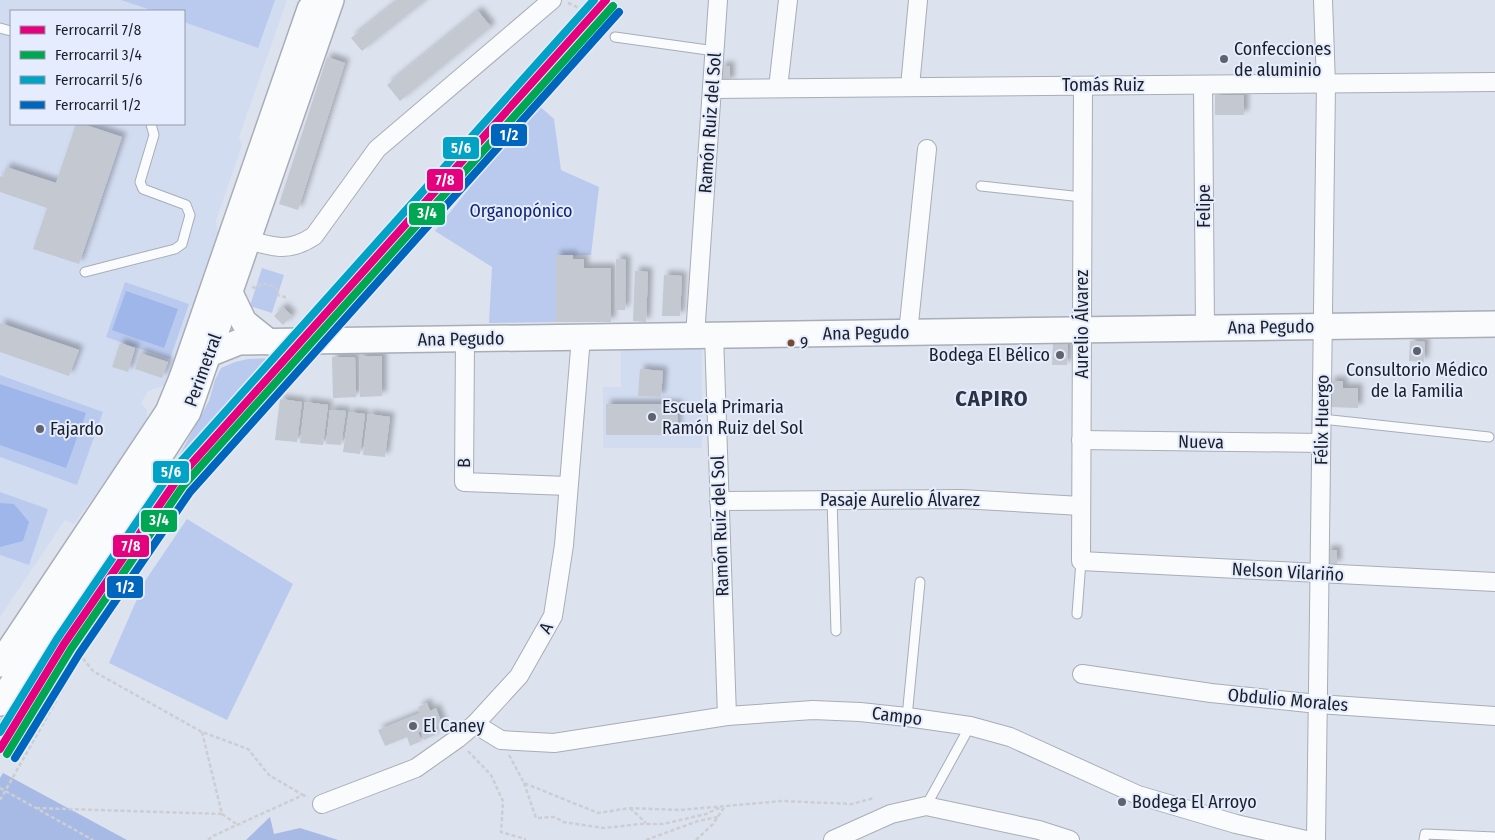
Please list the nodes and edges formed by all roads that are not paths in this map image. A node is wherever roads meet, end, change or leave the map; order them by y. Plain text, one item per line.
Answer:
1 (313, 0) edge
2 (331, 0) edge
3 (552, 0) edge
4 (718, 0) edge
5 (788, 0) edge
6 (918, 0) edge
7 (1323, 0) edge
8 (615, 38) road end
9 (715, 51) junction
10 (1495, 82) edge
11 (1326, 84) junction
12 (1204, 85) junction
13 (1082, 86) junction
14 (910, 87) junction
15 (778, 88) junction
16 (712, 89) junction
17 (150, 125) edge
18 (927, 149) dead end
19 (981, 186) dead end
20 (1082, 197) junction
21 (248, 240) junction
22 (85, 272) dead end
23 (220, 296) junction
24 (1495, 324) edge
25 (1323, 327) junction
26 (218, 328) junction
27 (1205, 328) junction
28 (1082, 330) junction
29 (908, 332) junction
30 (704, 335) junction
31 (581, 337) junction
32 (465, 339) junction
33 (239, 342) junction
34 (269, 342) junction
35 (209, 354) junction
36 (182, 378) junction
37 (1322, 419) junction
38 (1489, 437) dead end
39 (1082, 440) junction
40 (1321, 443) junction
41 (568, 486) junction
42 (832, 499) junction
43 (719, 501) junction
44 (1081, 506) junction
45 (1081, 562) junction
46 (1320, 574) junction
47 (920, 582) dead end
48 (1495, 582) edge
49 (1077, 614) dead end
50 (836, 631) dead end
51 (0, 664) edge
52 (1082, 674) dead end
53 (0, 703) edge
54 (1318, 704) junction
55 (727, 716) junction
56 (1495, 716) edge
57 (907, 717) junction
58 (475, 724) junction
59 (970, 726) junction
60 (322, 804) road end
61 (926, 806) junction
62 (1495, 837) edge
63 (833, 840) edge
64 (1070, 840) edge
65 (1306, 840) edge
66 (1316, 840) edge
67 (1424, 840) edge

1 - 23 main road, Perimetral
2 - 21 main road, Perimetral
3 - 21 street
4 - 9 street, Ramón Ruiz del Sol
5 - 15 street
6 - 14 street
7 - 11 street, Félix Huergo
8 - 9 lane
9 - 16 street, Ramón Ruiz del Sol
10 - 11 street, Tomás Ruiz
11 - 12 street, Tomás Ruiz
11 - 25 street, Félix Huergo
12 - 13 street, Tomás Ruiz
12 - 27 street, Felipe
13 - 14 street, Tomás Ruiz
13 - 20 street, Aurelio Álvarez
14 - 15 street, Tomás Ruiz
15 - 16 street, Tomás Ruiz
16 - 30 street, Ramón Ruiz del Sol
17 - 22 lane
18 - 29 street
19 - 20 lane
20 - 28 street, Aurelio Álvarez
21 - 23 main road, Perimetral
23 - 26 main road, Perimetral
23 - 34 main road
23 - 36 main road, Perimetral
24 - 25 main road, Ana Pegudo
25 - 27 main road, Ana Pegudo
25 - 37 street, Félix Huergo
26 - 33 main road
26 - 35 main road, Perimetral
27 - 28 main road, Ana Pegudo
28 - 29 main road, Ana Pegudo
28 - 39 street, Aurelio Álvarez
29 - 30 main road, Ana Pegudo
30 - 31 main road, Ana Pegudo
30 - 43 street, Ramón Ruiz del Sol
31 - 32 main road, Ana Pegudo
31 - 41 street, A
32 - 34 main road, Ana Pegudo
32 - 41 street, B
33 - 34 main road, Ana Pegudo
33 - 35 main road, Ana Pegudo
35 - 36 main road
35 - 53 main road, Perimetral
36 - 51 main road, Perimetral
37 - 38 lane
37 - 40 street, Félix Huergo
39 - 40 street, Nueva
39 - 44 street, Aurelio Álvarez
40 - 46 street, Félix Huergo
41 - 58 street, A
42 - 43 street, Pasaje Aurelio Álvarez
42 - 44 street, Pasaje Aurelio Álvarez
42 - 50 lane
43 - 55 street, Ramón Ruiz del Sol
44 - 45 street, Aurelio Álvarez
45 - 46 street, Nelson Vilariño
45 - 49 lane
46 - 48 street, Nelson Vilariño
46 - 54 street, Félix Huergo
47 - 57 lane
52 - 54 street, Obdulio Morales
54 - 56 street, Obdulio Morales
54 - 66 street, Félix Huergo
55 - 57 street, Campo
55 - 58 street, Campo
57 - 59 street, Campo
58 - 60 street, A
59 - 61 lane
59 - 65 street, Campo
61 - 63 street
61 - 64 street
62 - 67 lane

